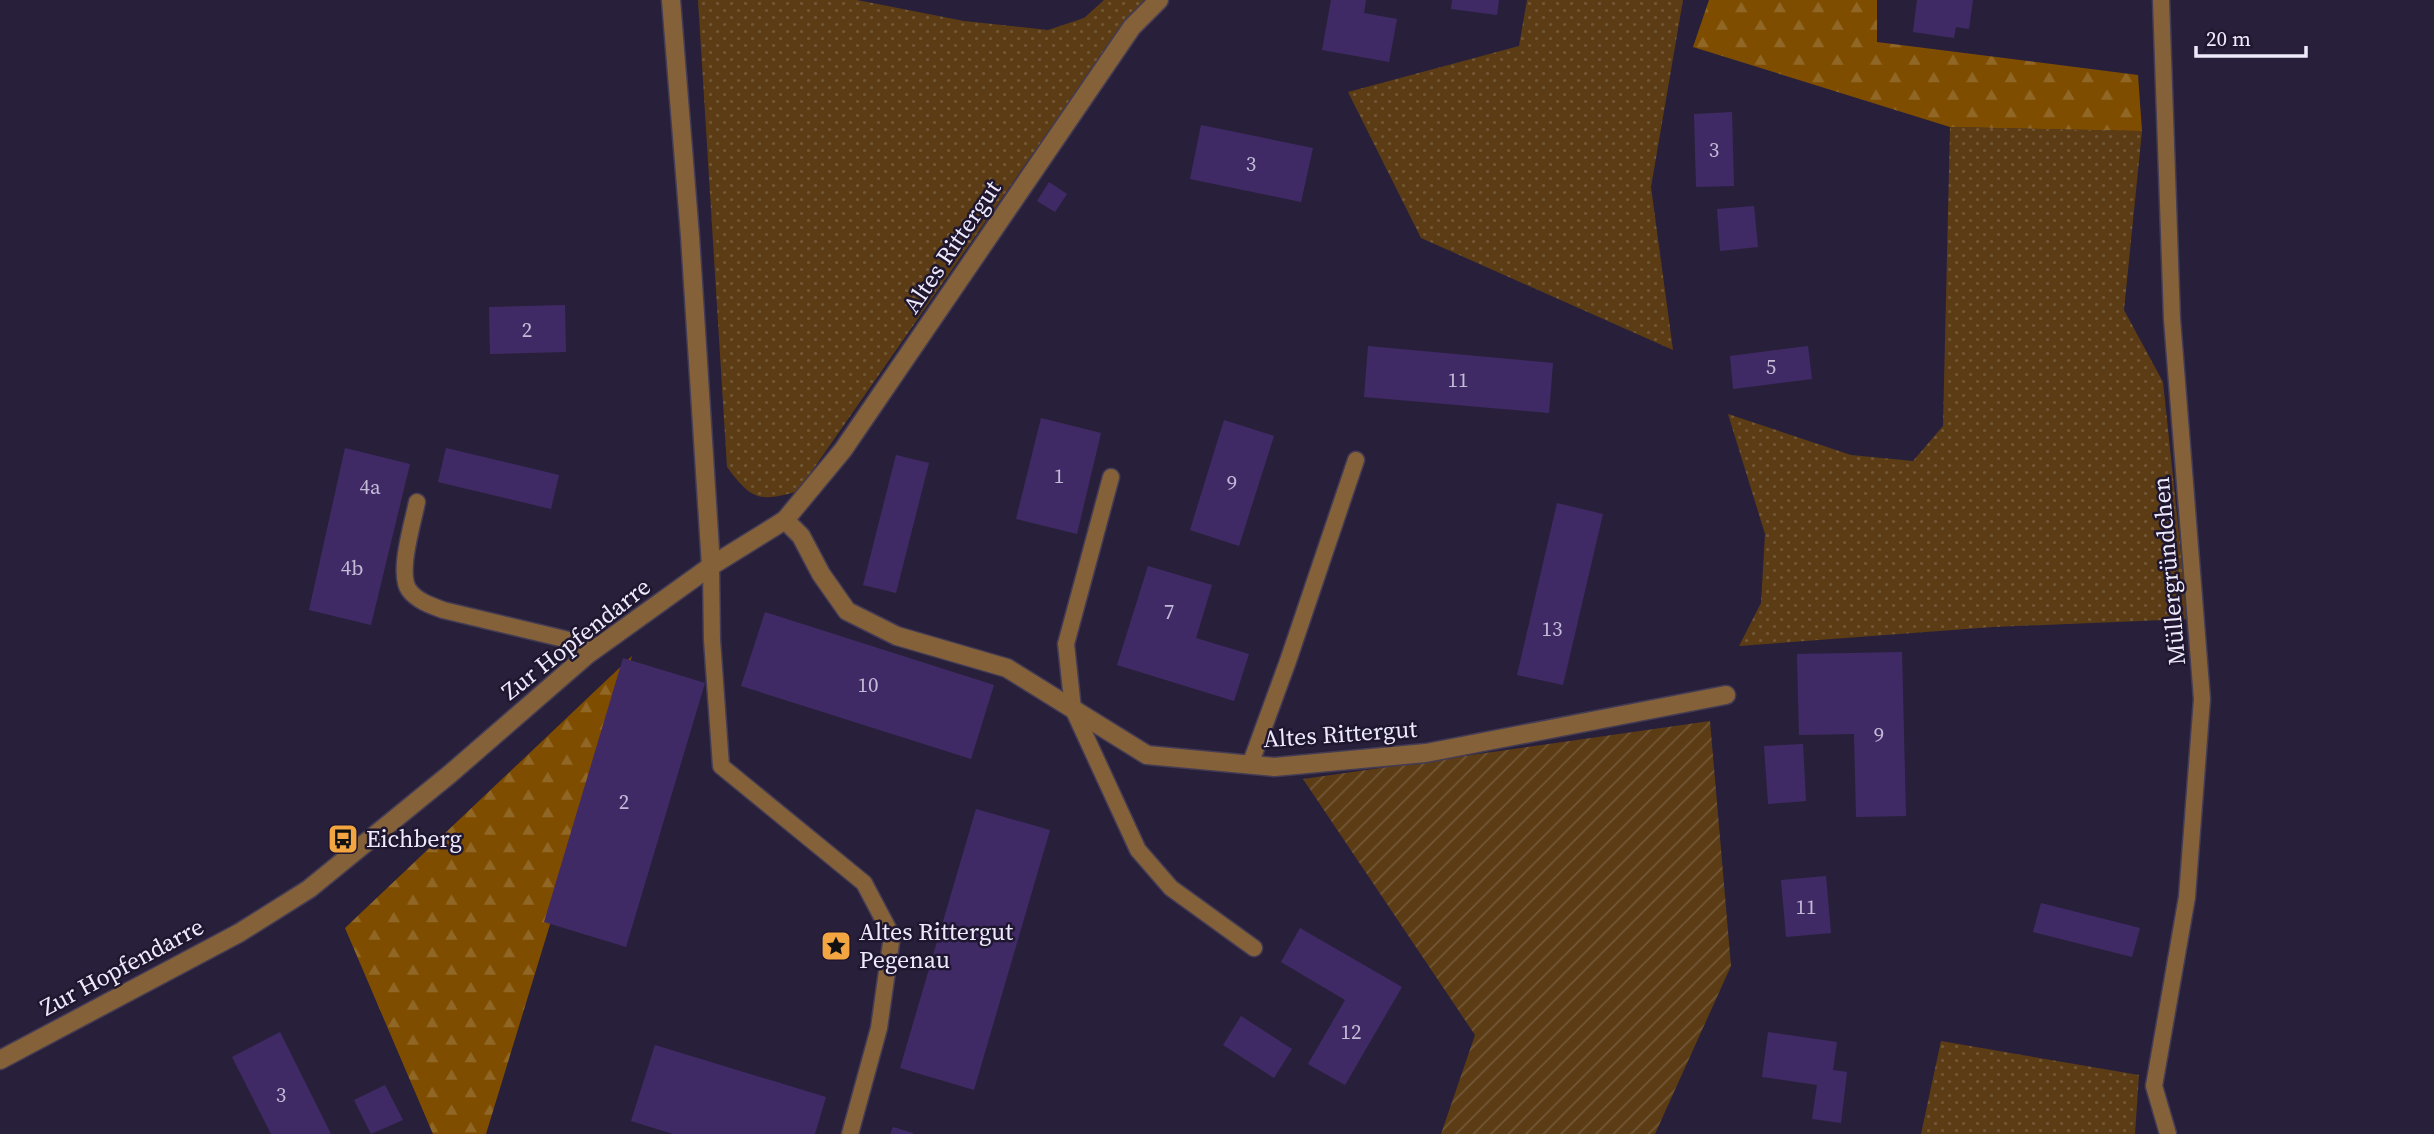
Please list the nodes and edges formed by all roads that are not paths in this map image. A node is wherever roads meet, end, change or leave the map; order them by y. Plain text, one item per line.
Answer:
1 (671, 0) edge
2 (1159, 0) edge
3 (2161, 0) edge
4 (1356, 460) dead end
5 (1111, 477) dead end
6 (417, 502) dead end
7 (785, 520) junction
8 (711, 566) junction
9 (598, 647) junction
10 (1726, 695) dead end
11 (1073, 709) junction
12 (1250, 765) junction
13 (1254, 948) dead end
14 (0, 1060) edge
15 (850, 1134) edge
16 (2168, 1134) edge

1 - 8 street
2 - 7 street, Altes Rittergut
3 - 16 lane, Müllergründchen
4 - 12 lane
5 - 11 lane
6 - 9 lane
7 - 8 street, Altes Rittergut
7 - 11 street, Altes Rittergut
8 - 9 street, Zur Hopfendarre
8 - 15 lane
9 - 14 street, Zur Hopfendarre
10 - 12 street, Altes Rittergut
11 - 12 street, Altes Rittergut
11 - 13 lane

